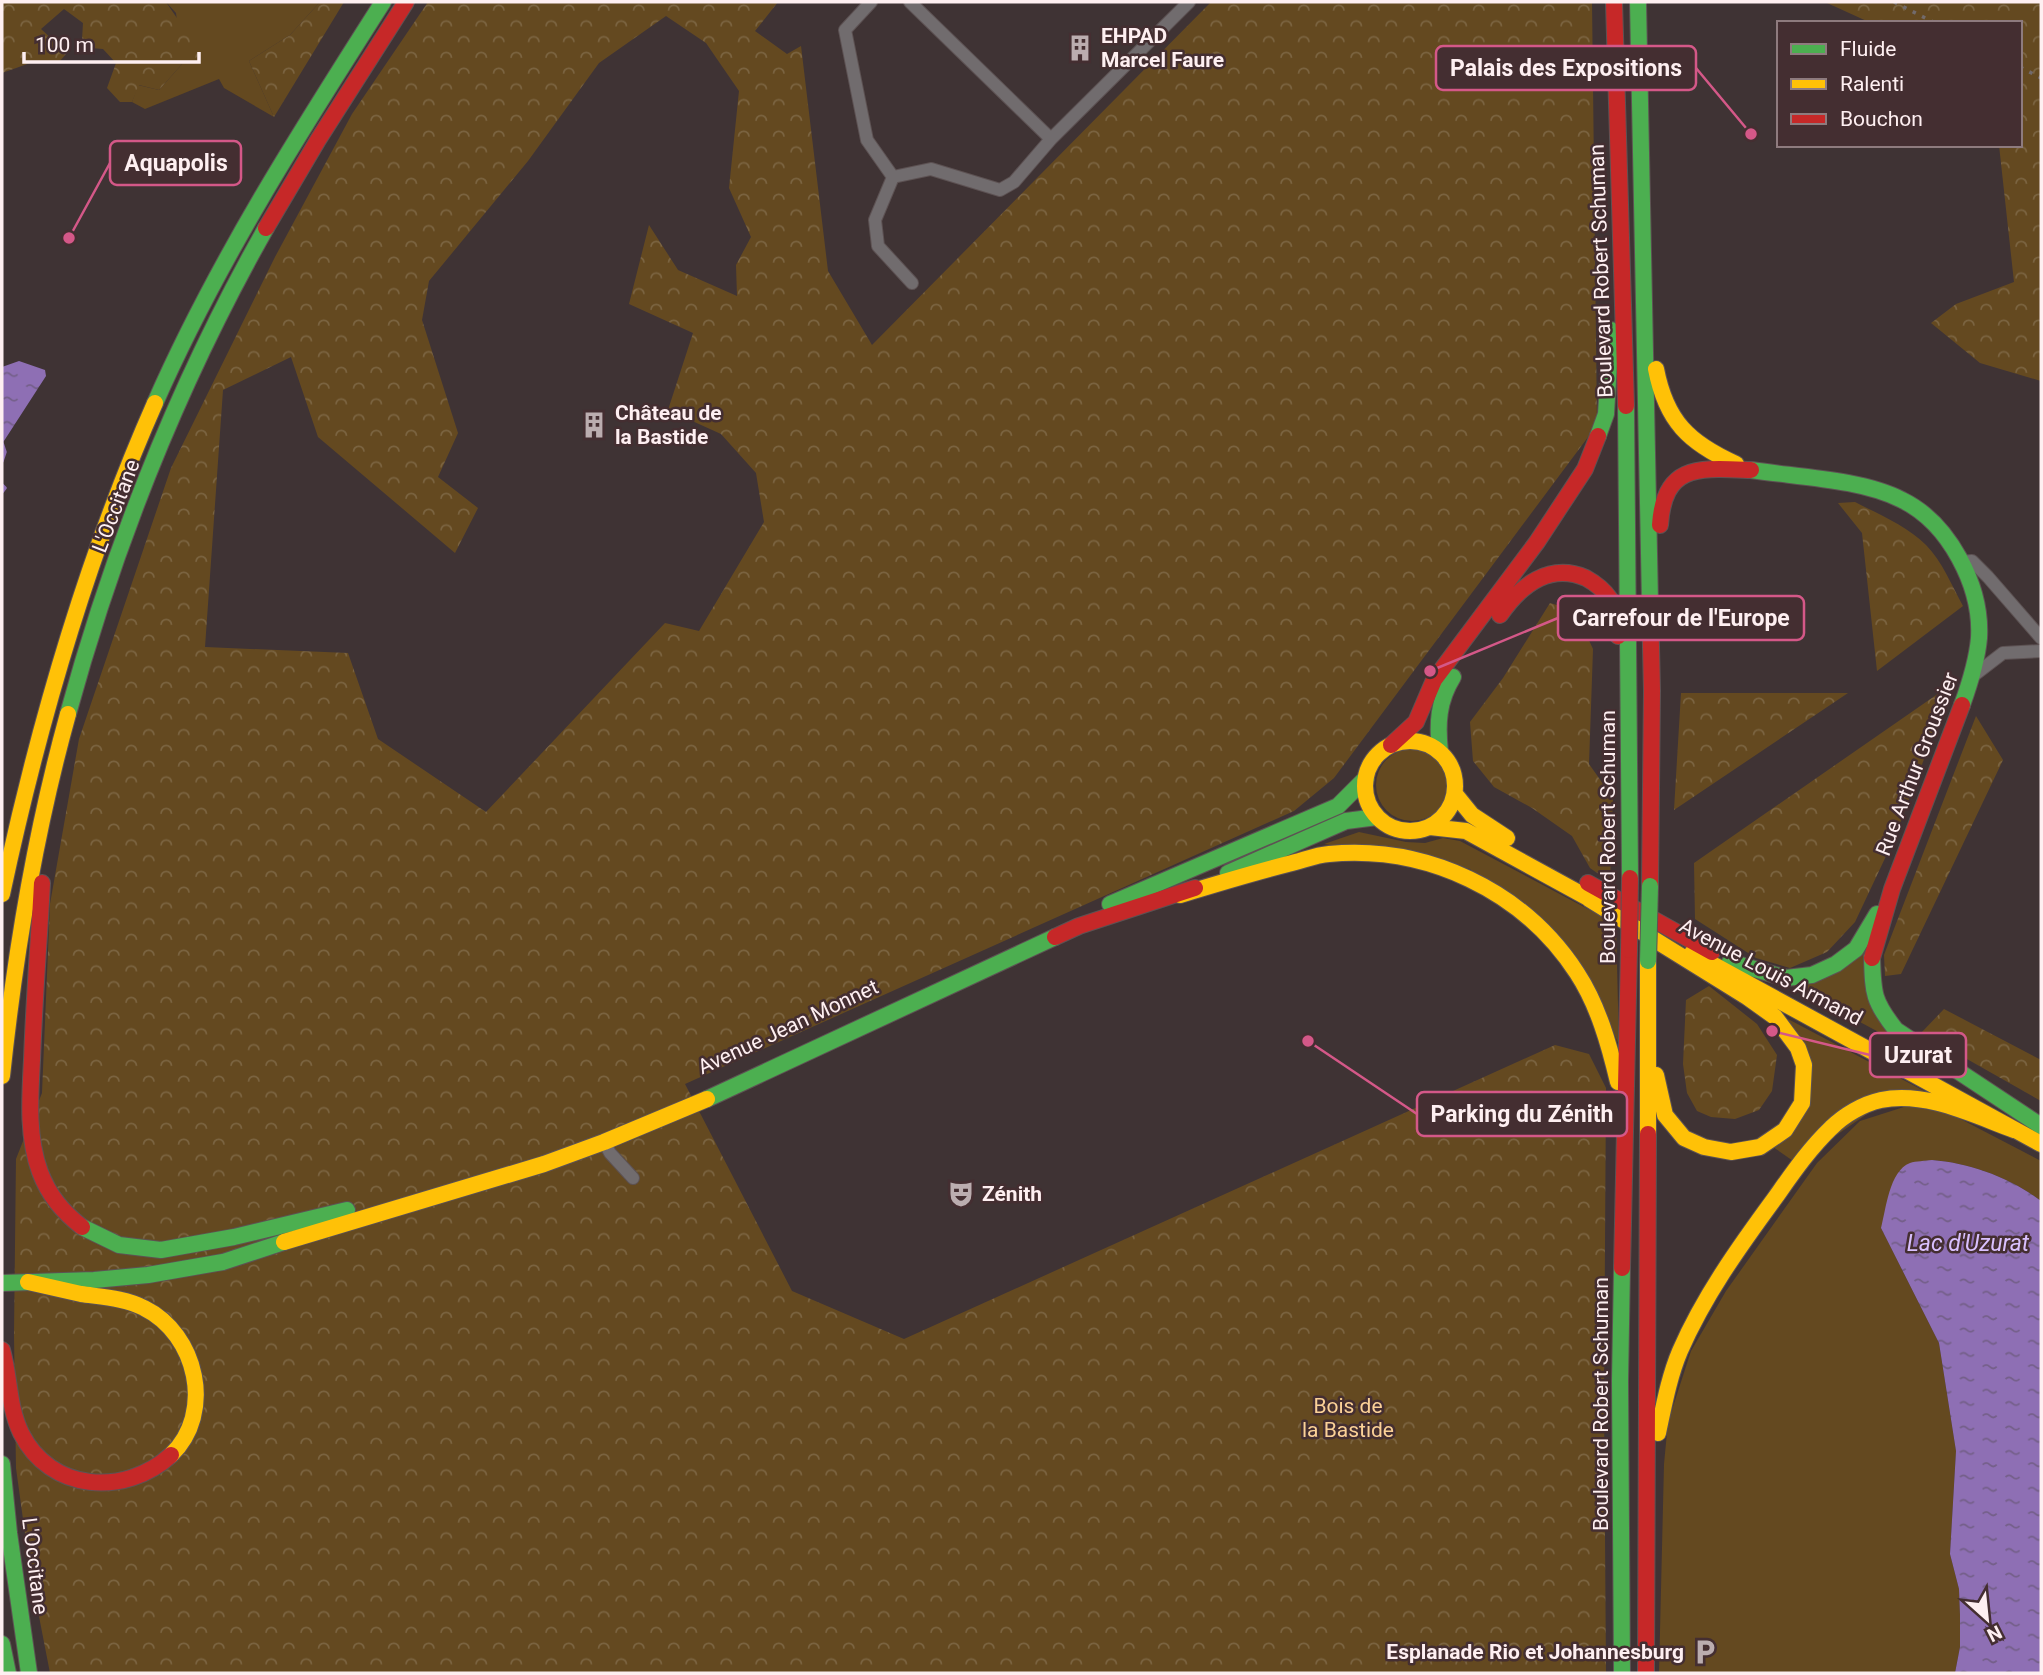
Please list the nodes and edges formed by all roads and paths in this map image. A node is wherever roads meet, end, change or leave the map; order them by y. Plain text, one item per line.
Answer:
1 (383, 2) edge
2 (406, 2) edge
3 (850, 2) edge
4 (871, 2) edge
5 (910, 2) edge
6 (1189, 2) edge
7 (1614, 2) edge
8 (1637, 2) edge
9 (860, 12) junction
10 (1051, 139) junction
11 (893, 177) junction
12 (1620, 202) junction
13 (1644, 282) junction
14 (912, 283) dead end
15 (1751, 470) junction
16 (1961, 562) junction
17 (2041, 638) edge
18 (2041, 651) edge
19 (1973, 676) junction
20 (1652, 691) junction
21 (1630, 716) junction
22 (1391, 745) junction
23 (1440, 752) junction
24 (1366, 778) junction
25 (1455, 794) junction
26 (45, 801) junction
27 (1377, 817) junction
28 (1430, 827) junction
29 (1892, 889) junction
30 (2, 894) edge
31 (1180, 895) junction
32 (1590, 899) junction
33 (1727, 961) junction
34 (1648, 970) junction
35 (2, 1076) edge
36 (2041, 1127) edge
37 (2014, 1130) junction
38 (604, 1142) junction
39 (2041, 1144) edge
40 (1622, 1177) junction
41 (633, 1178) dead end
42 (347, 1210) junction
43 (206, 1262) junction
44 (28, 1282) junction
45 (2, 1283) edge
46 (2, 1350) edge
47 (2, 1464) edge
48 (1647, 1581) junction
49 (2, 1644) edge
50 (8, 1673) edge
51 (29, 1673) edge
52 (1622, 1673) edge
53 (1646, 1673) edge

1 - 30 main road, L'Occitane
2 - 26 main road, L'Occitane
3 - 9 street
4 - 9 street
5 - 10 street
6 - 10 street
7 - 12 main road, Boulevard Robert Schuman
8 - 13 main road, Boulevard Robert Schuman
9 - 11 street
10 - 11 street
11 - 14 street
12 - 21 main road, Boulevard Robert Schuman
12 - 22 main road
13 - 15 main road
13 - 20 main road, Boulevard Robert Schuman
15 - 16 main road, Rue Arthur Groussier
15 - 20 main road
16 - 17 street
16 - 19 main road, Rue Arthur Groussier
18 - 19 street
19 - 29 main road, Rue Arthur Groussier
20 - 34 main road, Boulevard Robert Schuman, bridge
21 - 23 main road
21 - 40 main road, Boulevard Robert Schuman, bridge
22 - 23 main road
22 - 24 main road
23 - 25 main road
24 - 27 main road
24 - 42 main road, Avenue Jean Monnet
25 - 28 main road
25 - 33 main road
26 - 35 main road, L'Occitane
26 - 42 main road
27 - 28 main road
27 - 31 main road, Avenue Jean Monnet
28 - 32 main road
29 - 33 main road
29 - 36 main road
31 - 38 main road, Avenue Jean Monnet
31 - 40 main road
32 - 34 main road
32 - 37 main road, Avenue Louis Armand
33 - 36 main road, Avenue Louis Armand
34 - 48 main road, Boulevard Robert Schuman
37 - 39 main road, Avenue Louis Armand
37 - 48 main road
38 - 41 street
38 - 43 main road, Avenue Jean Monnet
40 - 52 main road, Boulevard Robert Schuman
42 - 43 main road, Avenue Jean Monnet
43 - 44 main road, Avenue Jean Monnet
44 - 45 main road, Avenue Jean Monnet
44 - 46 main road
47 - 51 main road, L'Occitane
48 - 53 main road, Boulevard Robert Schuman
49 - 50 main road

